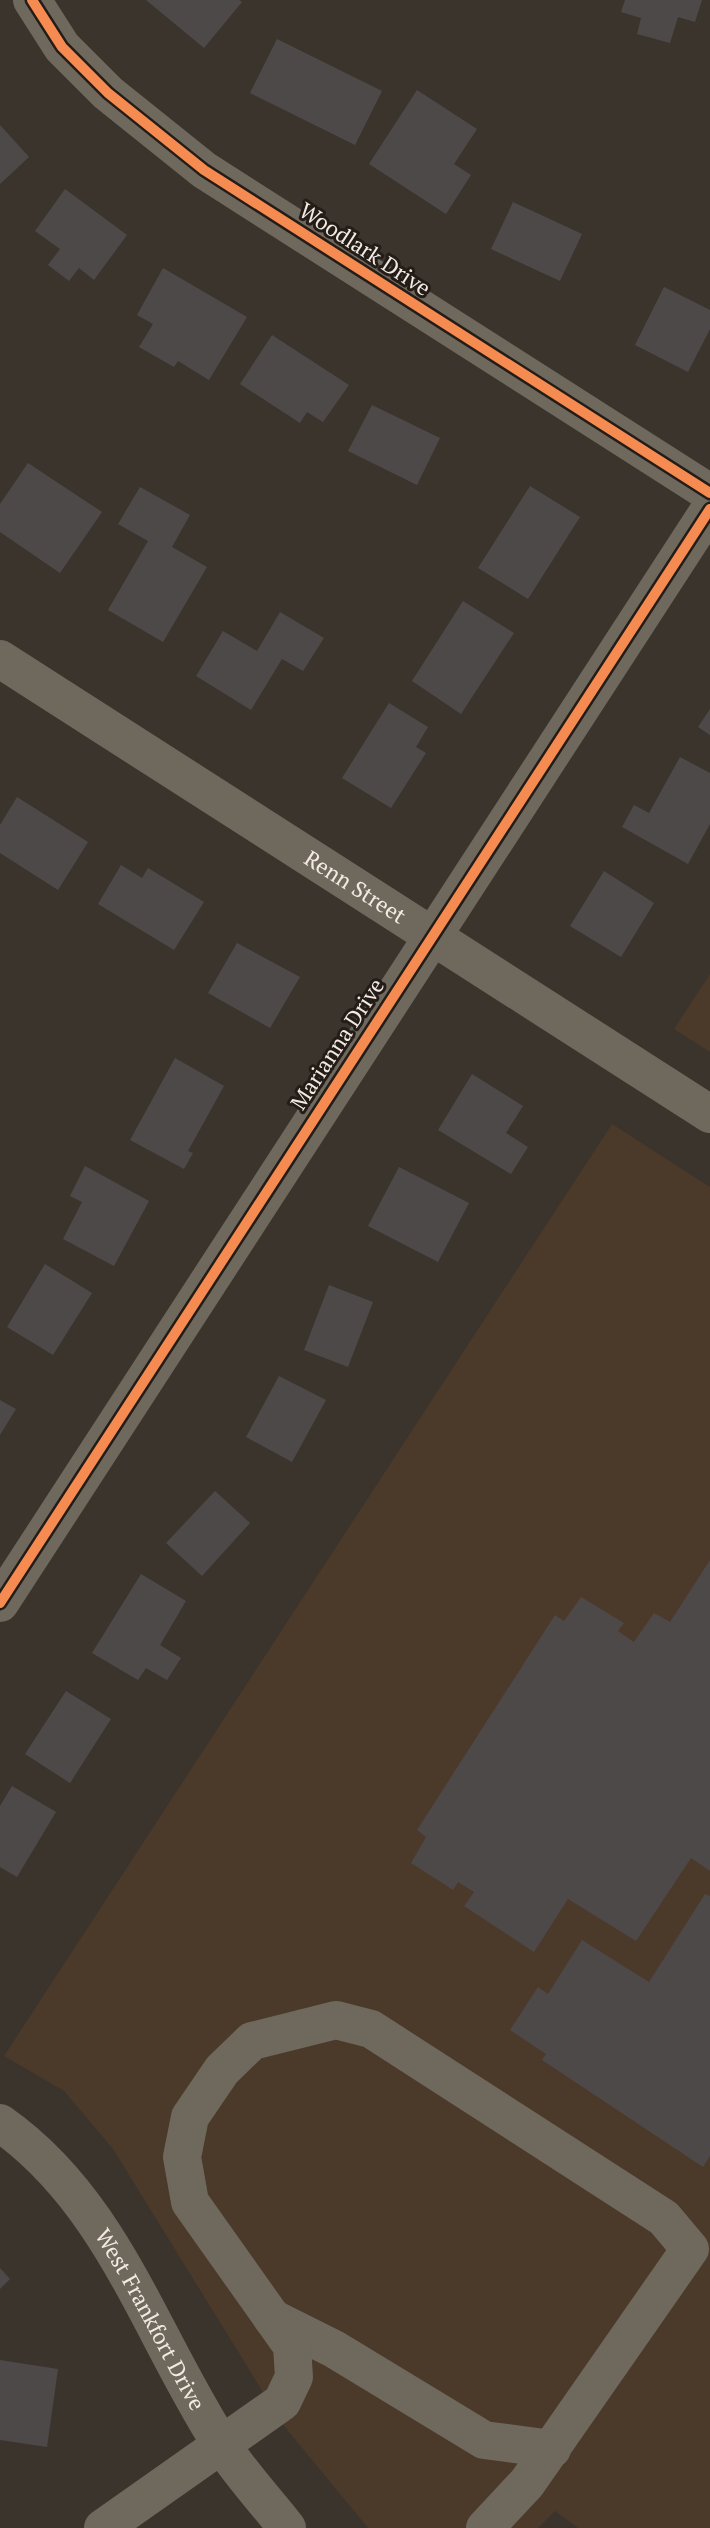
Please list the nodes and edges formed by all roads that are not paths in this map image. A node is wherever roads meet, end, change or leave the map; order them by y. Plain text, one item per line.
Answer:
1 (32, 0) edge
2 (710, 493) edge
3 (710, 509) edge
4 (0, 659) edge
5 (431, 935) junction
6 (710, 1114) edge
7 (0, 1603) edge
8 (0, 2123) edge
9 (700, 2254) edge
10 (272, 2318) junction
11 (220, 2443) junction
12 (552, 2449) junction
13 (103, 2528) edge
14 (287, 2528) edge
15 (485, 2528) edge

1 - 2 street, Woodlark Drive
3 - 5 street, Marianna Drive
4 - 5 street, Renn Street
5 - 6 street, Renn Street
5 - 7 street, Marianna Drive
8 - 11 street, West Frankfort Drive
9 - 10 street
9 - 12 street
10 - 11 street
10 - 12 street
11 - 13 street
11 - 14 street, West Frankfort Drive
12 - 15 street

